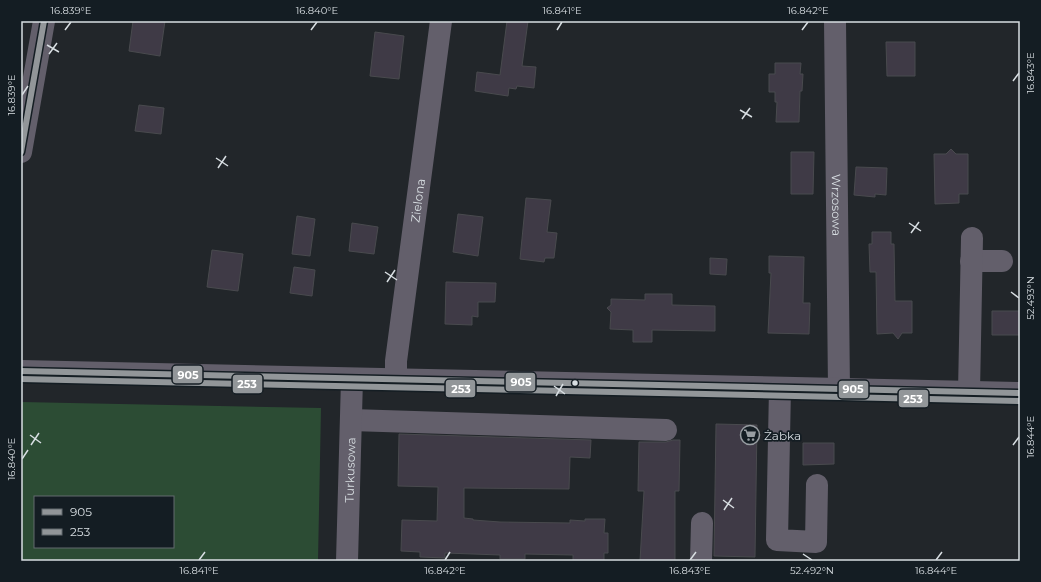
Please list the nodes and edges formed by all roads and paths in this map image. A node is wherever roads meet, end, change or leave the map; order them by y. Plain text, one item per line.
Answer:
1 (44, 21) edge
2 (441, 21) edge
3 (835, 21) edge
4 (21, 152) edge
5 (972, 238) dead end
6 (971, 261) junction
7 (1002, 261) dead end
8 (21, 371) edge
9 (352, 379) junction
10 (396, 379) junction
11 (780, 388) junction
12 (839, 389) junction
13 (969, 392) junction
14 (1020, 393) edge
15 (351, 420) junction
16 (666, 430) dead end
17 (817, 485) dead end
18 (702, 523) dead end
19 (347, 561) edge
20 (701, 561) edge

1 - 4 street
2 - 10 street, Zielona
3 - 12 street, Wrzosowa
5 - 6 street
6 - 7 street
6 - 13 street
8 - 9 street
9 - 10 street
9 - 15 street, Turkusowa
10 - 11 street
11 - 12 street
11 - 17 street
12 - 13 street
13 - 14 street
15 - 16 street
15 - 19 street, Turkusowa
18 - 20 street

